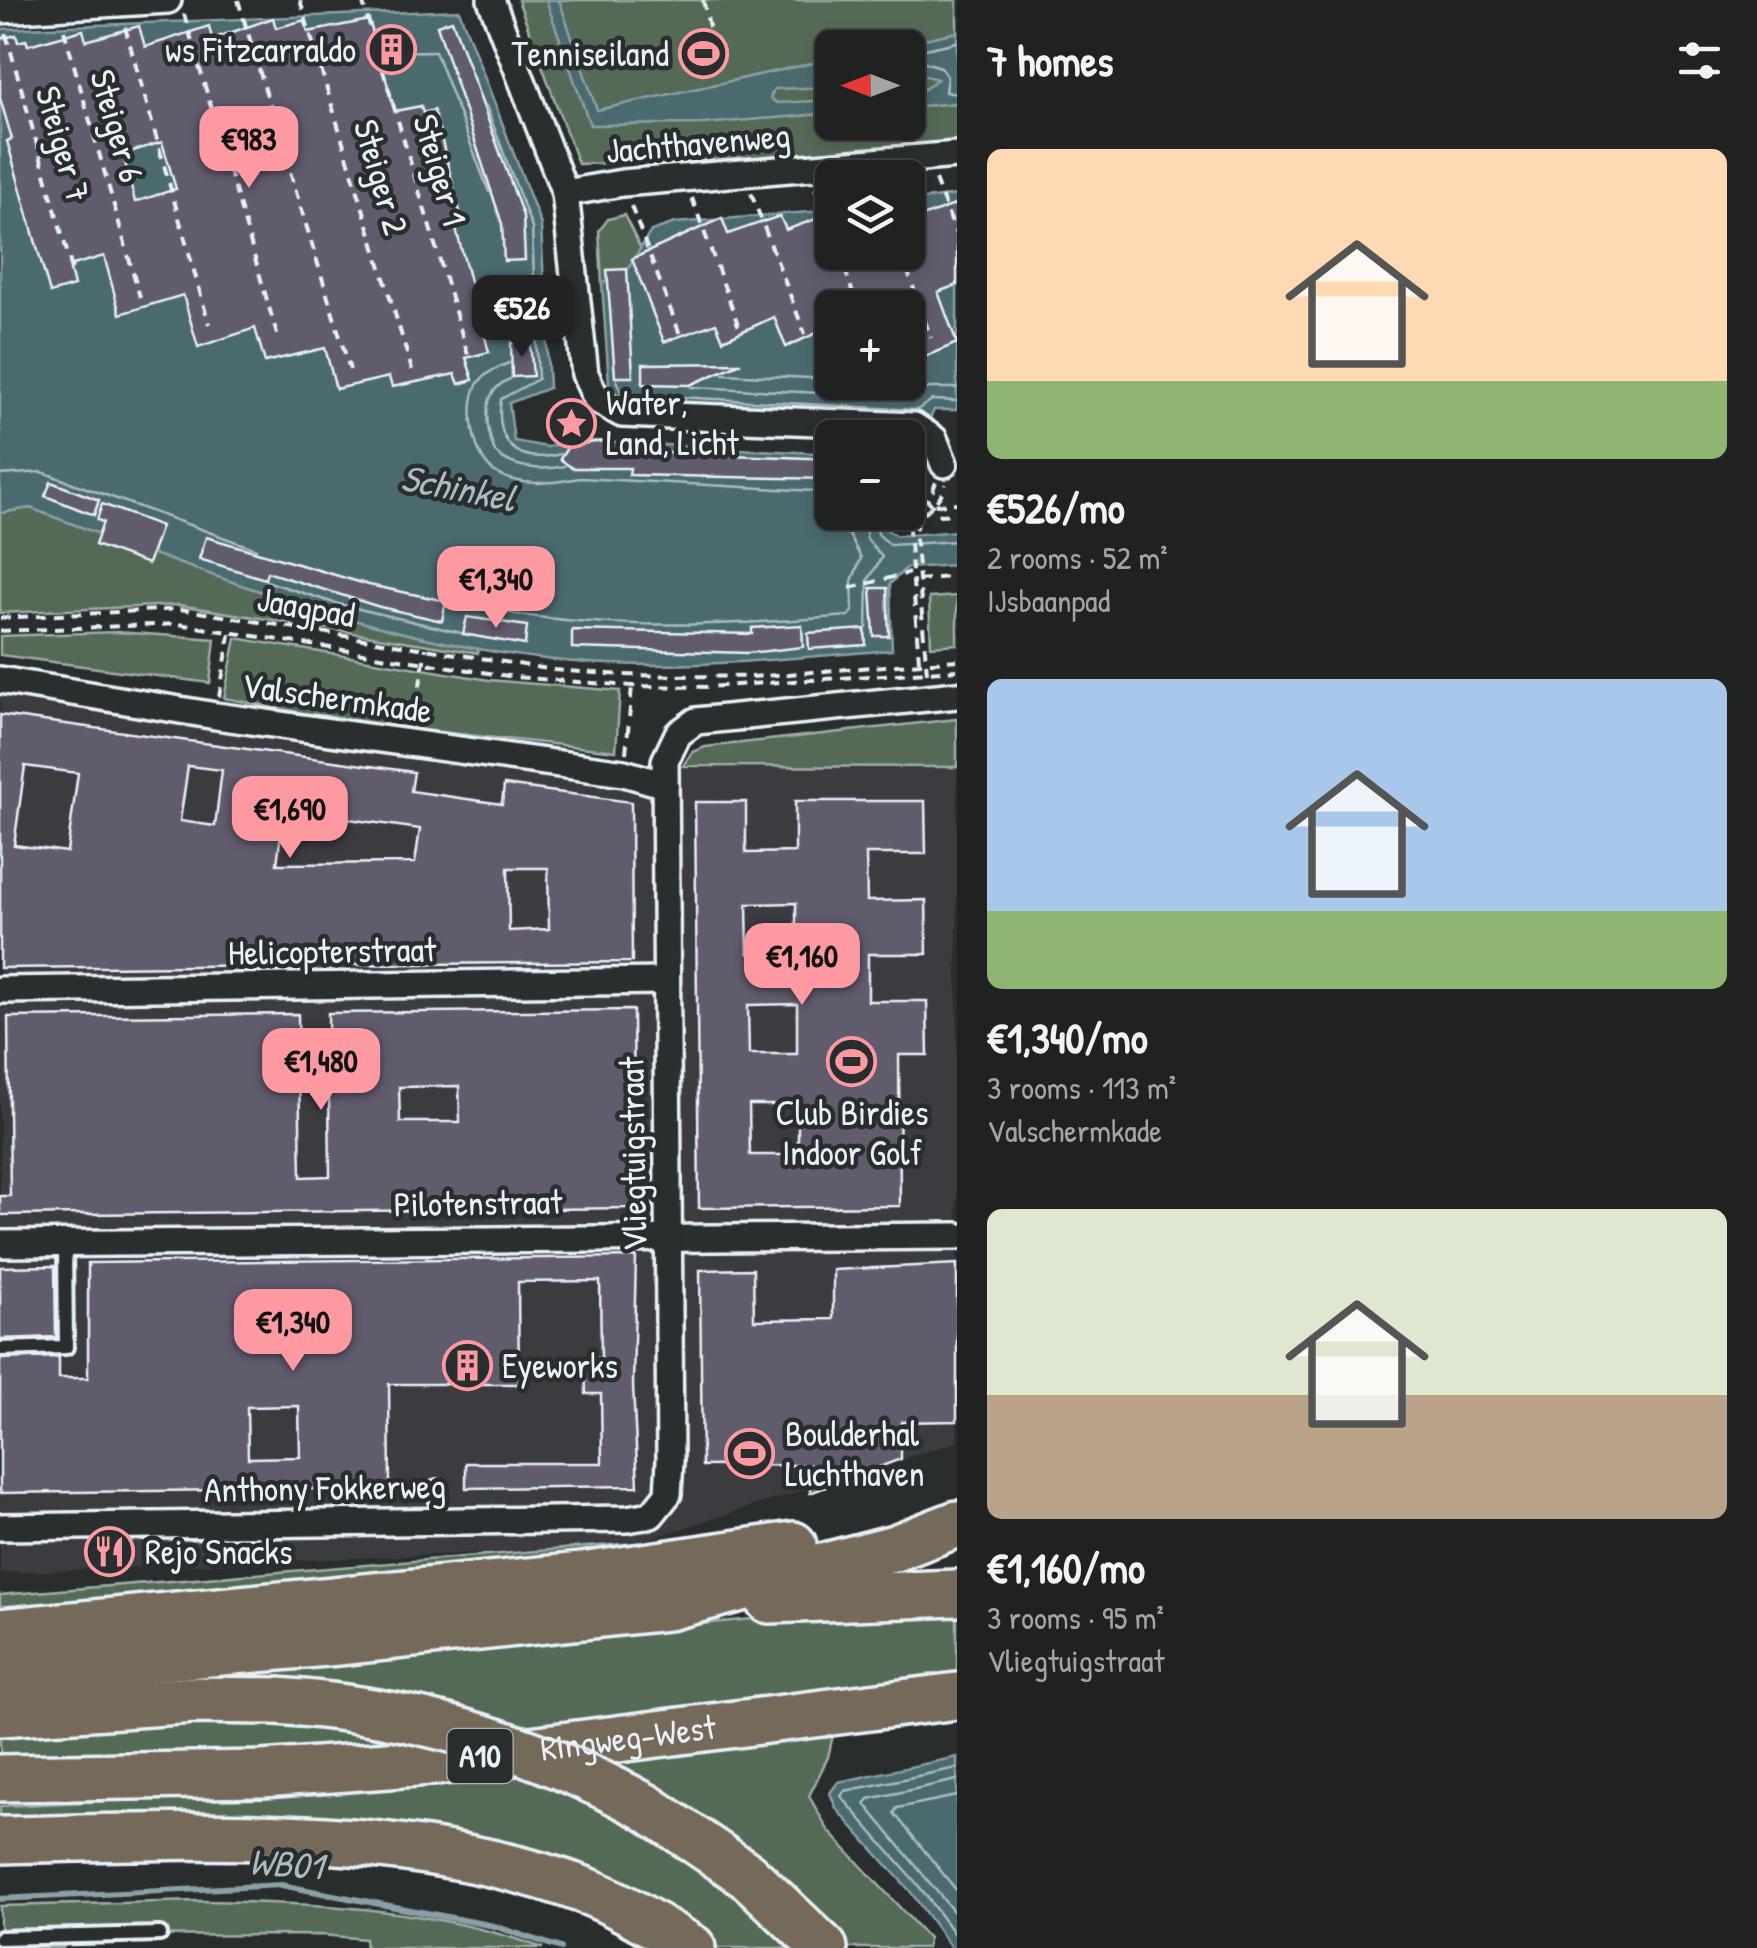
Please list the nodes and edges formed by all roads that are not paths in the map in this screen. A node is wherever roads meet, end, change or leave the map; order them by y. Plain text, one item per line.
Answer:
1 (168, 0) edge
2 (491, 0) edge
3 (2, 20) edge
4 (957, 155) edge
5 (565, 193) junction
6 (944, 469) road end
7 (0, 680) edge
8 (957, 695) edge
9 (665, 785) junction
10 (665, 982) junction
11 (0, 990) edge
12 (957, 1236) edge
13 (671, 1237) junction
14 (65, 1243) junction
15 (0, 1244) edge
16 (0, 1348) edge
17 (437, 1486) dead end
18 (651, 1515) joint
19 (436, 1522) junction
20 (957, 1524) edge
21 (0, 1527) edge
22 (895, 1548) junction
23 (957, 1593) edge
24 (668, 1606) junction
25 (0, 1632) edge
26 (0, 1671) edge
27 (957, 1696) edge
28 (0, 1714) edge
29 (0, 1778) edge
30 (0, 1840) edge
31 (160, 1934) dead end
32 (0, 1938) edge
33 (131, 1941) edge
34 (692, 1948) edge
35 (824, 1948) edge

1 - 3 street
2 - 5 street
4 - 5 street, Jachthavenweg
5 - 6 street
7 - 9 street, Valschermkade
8 - 9 street
9 - 10 street, Vliegtuigstraat
10 - 11 street, Helicopterstraat
10 - 13 street, Vliegtuigstraat
12 - 13 street, Pilotenstraat
13 - 14 street, Pilotenstraat
13 - 18 street, Vliegtuigstraat
14 - 15 street, Pilotenstraat
14 - 16 lane
17 - 19 lane
18 - 19 street, Anthony Fokkerweg
19 - 21 street, Anthony Fokkerweg
20 - 22 highway
22 - 24 highway
22 - 25 highway
23 - 24 highway
24 - 26 highway
27 - 29 highway, Ringweg-West / A10
28 - 35 highway, A10, bridge
30 - 34 highway
31 - 33 lane
32 - 33 lane

